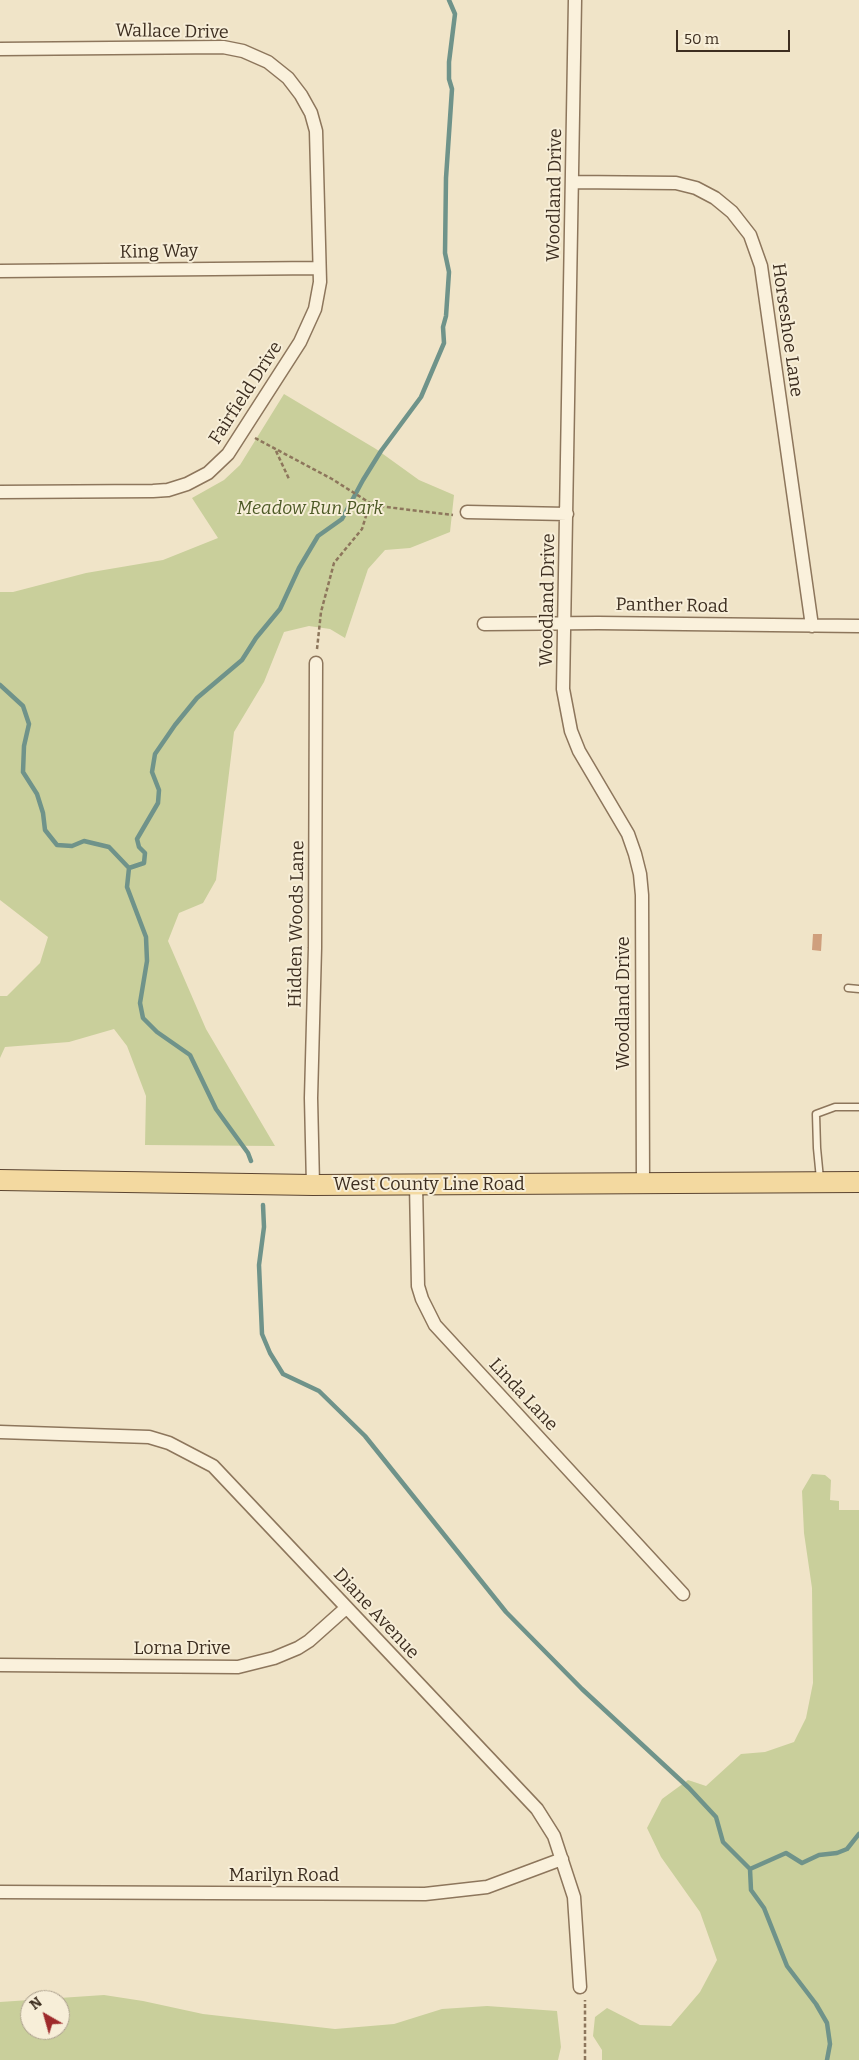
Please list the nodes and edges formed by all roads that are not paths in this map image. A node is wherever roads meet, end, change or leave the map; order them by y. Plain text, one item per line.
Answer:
1 (576, 0) edge
2 (0, 49) edge
3 (572, 182) junction
4 (319, 268) junction
5 (0, 271) edge
6 (0, 492) edge
7 (468, 512) road end
8 (567, 514) junction
9 (565, 623) junction
10 (484, 624) dead end
11 (812, 626) junction
12 (859, 626) edge
13 (316, 663) road end
14 (848, 988) dead end
15 (859, 988) edge
16 (859, 1107) edge
17 (0, 1180) edge
18 (821, 1182) junction
19 (859, 1182) edge
20 (416, 1184) junction
21 (643, 1184) junction
22 (313, 1185) junction
23 (0, 1432) edge
24 (684, 1594) dead end
25 (346, 1608) junction
26 (0, 1665) edge
27 (562, 1859) junction
28 (0, 1892) edge
29 (580, 1987) road end

1 - 3 street, Woodland Drive
2 - 4 street, Wallace Drive
3 - 8 street, Woodland Drive
3 - 11 street, Horseshoe Lane
4 - 5 street, King Way
4 - 6 street, Fairfield Drive
7 - 8 street
8 - 9 street, Woodland Drive
9 - 10 street, Panther Road
9 - 11 street, Panther Road
9 - 21 street, Woodland Drive
11 - 12 street, Panther Road
13 - 22 street, Hidden Woods Lane
14 - 15 lane
16 - 18 lane
17 - 22 main road, West County Line Road
18 - 19 main road, West County Line Road
18 - 21 main road, West County Line Road
20 - 21 main road, West County Line Road
20 - 22 main road, West County Line Road
20 - 24 street, Linda Lane
23 - 25 street, Diane Avenue
25 - 26 street, Lorna Drive
25 - 27 street, Diane Avenue
27 - 28 street, Marilyn Road
27 - 29 street, Diane Avenue

